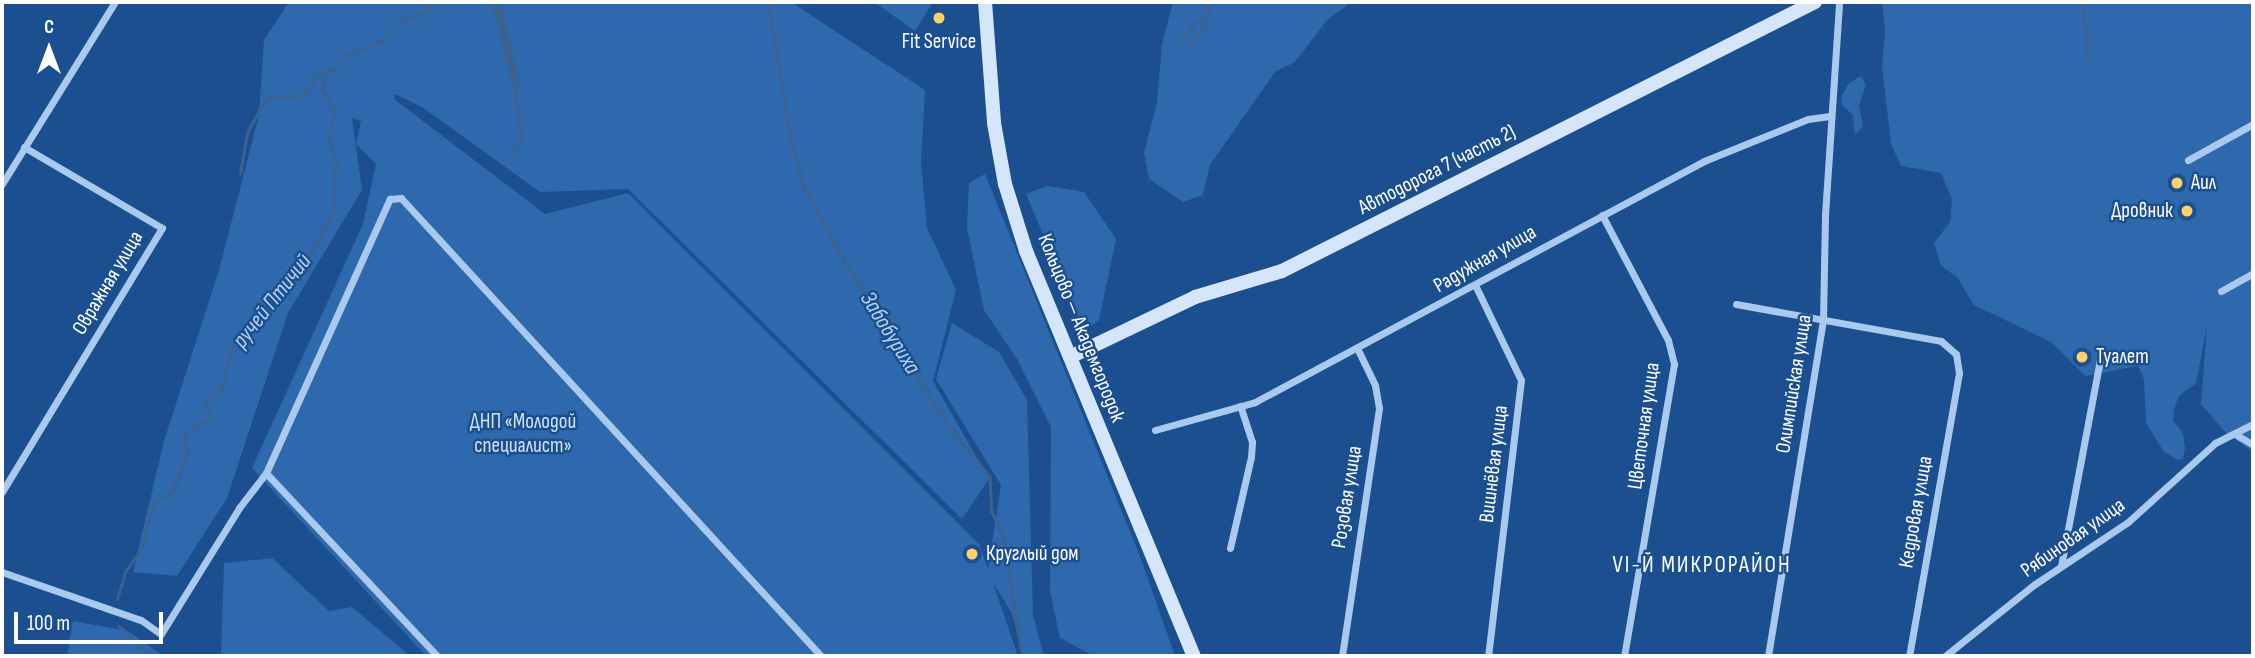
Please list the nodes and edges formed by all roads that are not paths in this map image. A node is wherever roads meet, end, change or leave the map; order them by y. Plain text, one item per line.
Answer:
1 (115, 2) edge
2 (985, 2) edge
3 (1815, 2) edge
4 (1839, 2) edge
5 (1830, 116) junction
6 (2253, 124) edge
7 (24, 147) junction
8 (2188, 160) dead end
9 (2, 184) edge
10 (1602, 215) junction
11 (2253, 273) edge
12 (1476, 287) junction
13 (2221, 291) dead end
14 (1736, 304) dead end
15 (1823, 321) junction
16 (1357, 348) junction
17 (1070, 357) junction
18 (2100, 359) dead end
19 (1240, 406) junction
20 (2253, 424) edge
21 (1155, 430) dead end
22 (2235, 433) junction
23 (2253, 445) edge
24 (266, 473) junction
25 (2, 492) edge
26 (1230, 548) dead end
27 (2061, 566) junction
28 (2, 572) edge
29 (438, 656) edge
30 (821, 656) edge
31 (1194, 656) edge
32 (1342, 656) edge
33 (1488, 656) edge
34 (1625, 656) edge
35 (1768, 656) edge
36 (1909, 656) edge
37 (1945, 656) edge

1 - 7 street
2 - 17 street, Кольцово — Академгородок
3 - 17 street, Автодорога 7 (часть 2)
4 - 5 street, Олимпийская улица
5 - 10 street, Радужная улица
5 - 15 street, Олимпийская улица
6 - 8 street
7 - 9 street
7 - 25 street, Овражная улица
10 - 12 street, Радужная улица
10 - 34 street, Цветочная улица
11 - 13 street
12 - 16 street, Радужная улица
12 - 33 street, Вишнёвая улица
14 - 15 street
15 - 35 street, Олимпийская улица
15 - 36 street, Кедровая улица
16 - 19 street, Радужная улица
16 - 32 street, Розовая улица
17 - 31 street, Кольцово — Академгородок
18 - 27 street
19 - 21 street, Радужная улица
19 - 26 street
20 - 22 street, Рябиновая улица
22 - 23 street
22 - 27 street, Рябиновая улица
24 - 28 street
24 - 29 street
24 - 30 street
27 - 37 street, Рябиновая улица

